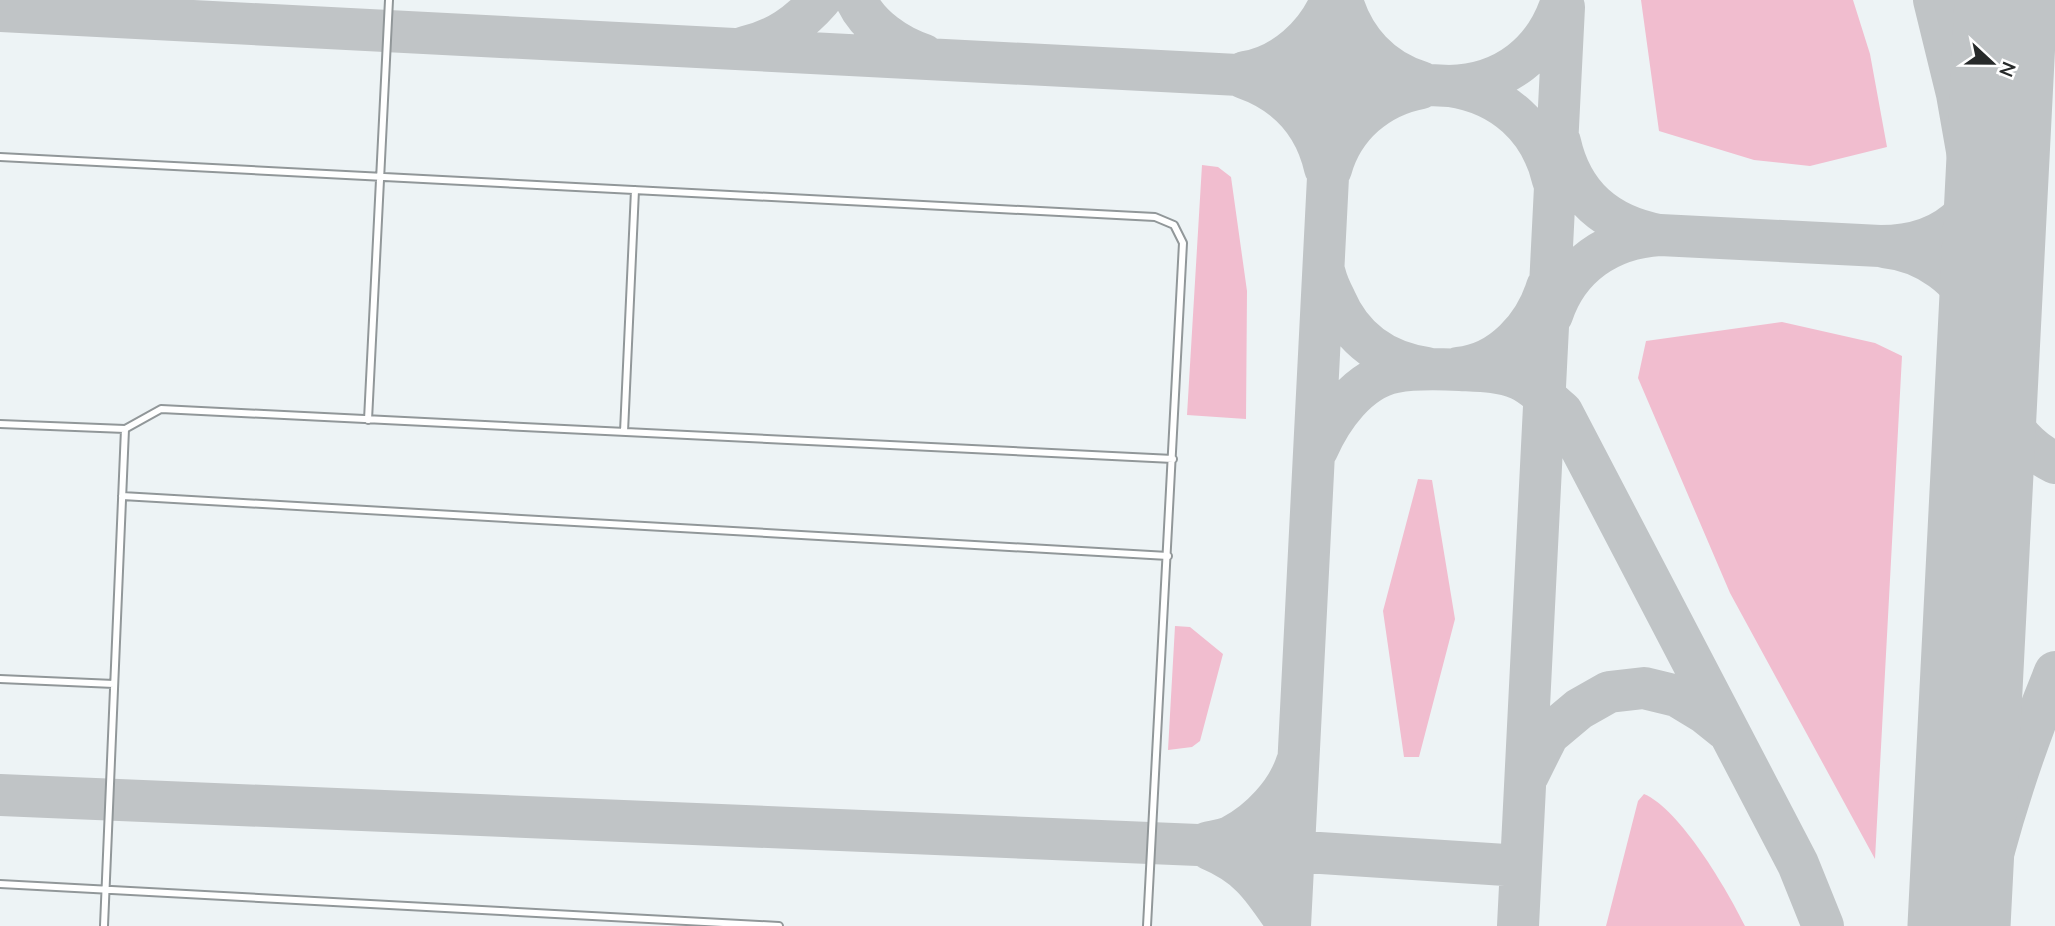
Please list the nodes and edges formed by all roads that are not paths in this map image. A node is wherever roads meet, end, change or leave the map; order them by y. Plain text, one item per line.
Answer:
1 (389, 0) edge
2 (0, 157) edge
3 (379, 177) junction
4 (635, 190) junction
5 (368, 420) junction
6 (0, 424) edge
7 (125, 429) junction
8 (624, 432) junction
9 (1173, 459) junction
10 (122, 496) junction
11 (1168, 556) junction
12 (0, 679) edge
13 (114, 684) junction
14 (0, 884) edge
15 (105, 889) junction
16 (104, 926) edge
17 (779, 926) edge
18 (1147, 926) edge

1 - 3 lane
2 - 3 lane
3 - 4 lane
3 - 5 lane
4 - 8 lane
4 - 9 lane
5 - 7 lane
5 - 8 lane
6 - 7 lane
7 - 10 lane
8 - 9 lane
9 - 11 lane
10 - 11 lane
10 - 13 lane
11 - 18 lane
12 - 13 lane
13 - 15 lane
14 - 15 lane
15 - 16 lane
15 - 17 lane

